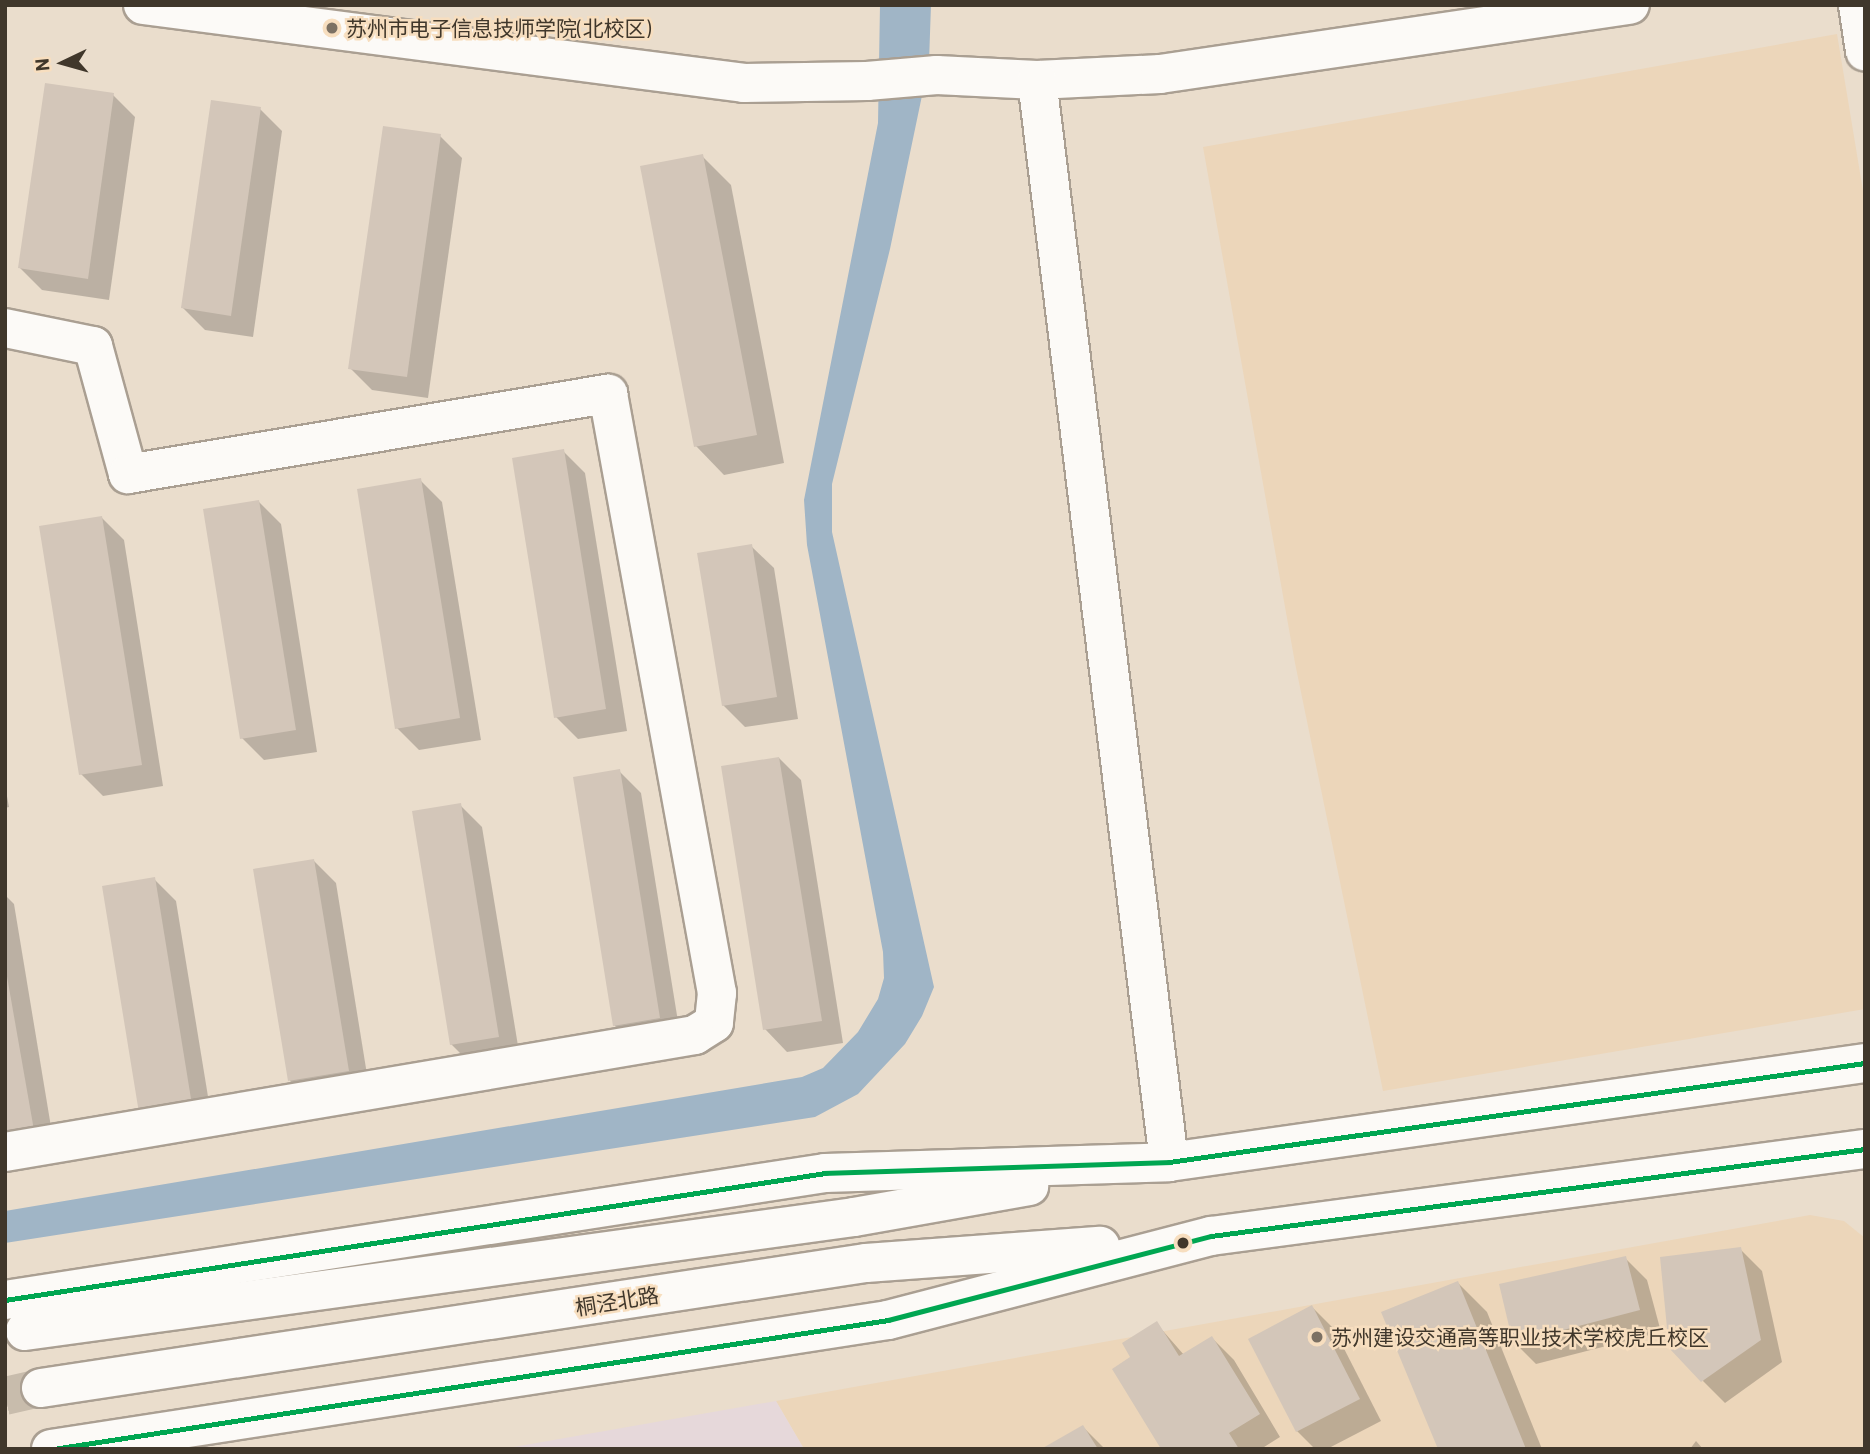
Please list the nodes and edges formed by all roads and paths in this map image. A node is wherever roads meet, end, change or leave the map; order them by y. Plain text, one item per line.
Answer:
1 (143, 5) edge
2 (1630, 5) edge
3 (1858, 5) edge
4 (1865, 51) edge
5 (1037, 80) junction
6 (5, 328) edge
7 (1865, 1063) edge
8 (1865, 1149) edge
9 (5, 1152) edge
10 (1169, 1162) junction
11 (1196, 1239) junction
12 (15, 1315) edge
13 (41, 1388) tunnel mouth
14 (51, 1449) edge

1 - 5 main road
2 - 5 main road
3 - 4 main road
5 - 10 main road
6 - 9 main road
7 - 10 main road
8 - 11 main road, 桐泾北路
10 - 12 main road
11 - 13 main road, 桐泾北路
11 - 14 main road, 桐泾北路

